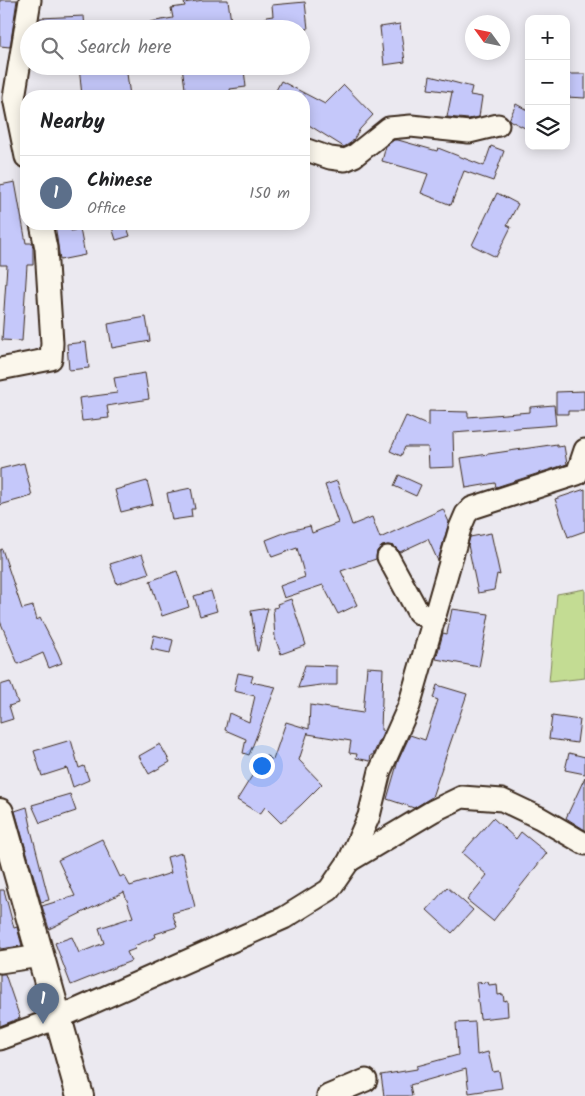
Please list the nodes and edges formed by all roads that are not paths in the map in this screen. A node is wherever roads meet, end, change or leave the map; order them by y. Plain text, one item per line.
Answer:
1 (30, 0) edge
2 (27, 20) edge
3 (20, 61) edge
4 (498, 125) dead end
5 (20, 126) edge
6 (310, 151) edge
7 (42, 230) edge
8 (0, 369) edge
9 (585, 450) edge
10 (388, 557) dead end
11 (433, 622) junction
12 (0, 812) edge
13 (585, 844) edge
14 (349, 861) junction
15 (40, 956) junction
16 (0, 962) edge
17 (58, 1018) junction
18 (0, 1039) edge
19 (366, 1080) dead end
20 (80, 1096) edge
21 (328, 1096) edge

1 - 2 street
3 - 5 street
4 - 6 street
7 - 8 street
9 - 11 street
10 - 11 street
11 - 14 street
12 - 15 main road
13 - 14 street
14 - 17 street
15 - 16 street
15 - 17 main road
17 - 18 street
17 - 20 main road
19 - 21 street

